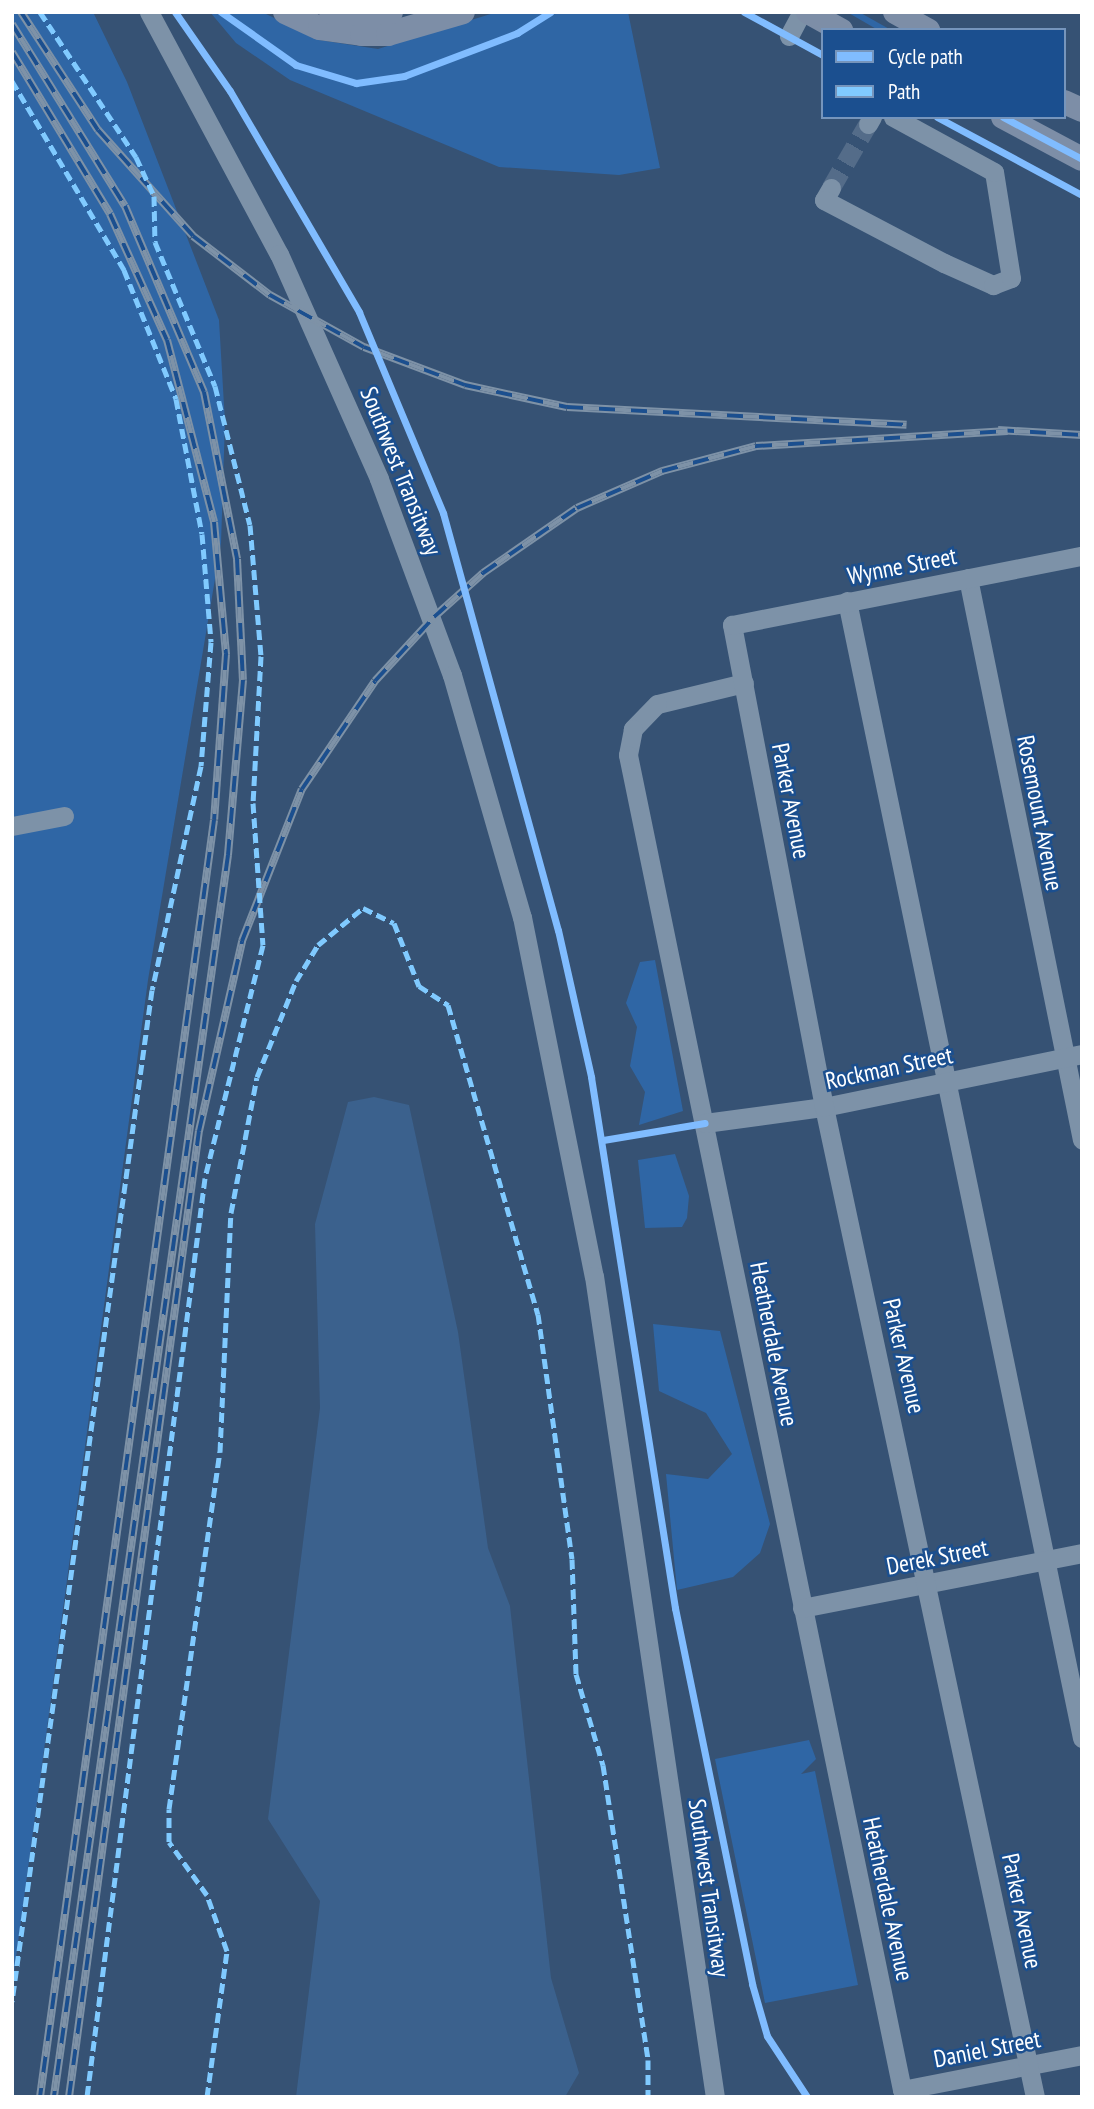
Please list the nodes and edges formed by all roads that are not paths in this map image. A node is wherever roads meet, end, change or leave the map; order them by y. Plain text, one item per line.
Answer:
1 (149, 12) edge
2 (285, 12) edge
3 (331, 12) edge
4 (391, 12) edge
5 (463, 12) edge
6 (802, 12) edge
7 (808, 12) edge
8 (895, 12) edge
9 (837, 28) edge
10 (924, 28) edge
11 (789, 36) dead end
12 (1066, 103) edge
13 (1082, 110) edge
14 (897, 119) edge
15 (1007, 119) edge
16 (1082, 159) edge
17 (831, 188) dead end
18 (1082, 555) edge
19 (968, 578) junction
20 (847, 601) junction
21 (732, 625) joint
22 (744, 683) junction
23 (64, 816) dead end
24 (12, 826) edge
25 (1073, 1055) edge
26 (945, 1082) junction
27 (824, 1107) junction
28 (705, 1123) junction
29 (1082, 1140) edge
30 (1082, 1553) edge
31 (1047, 1560) junction
32 (930, 1584) junction
33 (802, 1608) junction
34 (1082, 1738) edge
35 (1082, 2054) edge
36 (1028, 2066) junction
37 (902, 2090) joint
38 (715, 2097) edge
39 (1035, 2097) edge

1 - 38 street, Southwest Transitway
2 - 5 main road
3 - 4 main road
6 - 11 street
7 - 9 main road
8 - 10 main road
12 - 13 main road
14 - 17 street
15 - 16 main road
18 - 19 street, Wynne Street
19 - 20 street, Wynne Street
19 - 25 street, Rosemount Avenue
20 - 21 street, Wynne Street
20 - 26 street
21 - 22 street, Parker Avenue
22 - 27 street, Parker Avenue
22 - 28 street, Heatherdale Avenue
23 - 24 street
25 - 26 street, Rockman Street
25 - 29 street, Rosemount Avenue
26 - 27 street, Rockman Street
26 - 31 street
27 - 28 street, Rockman Street
27 - 32 street, Parker Avenue
28 - 33 street, Heatherdale Avenue
30 - 31 street, Derek Street
31 - 32 street, Derek Street
31 - 34 street
32 - 33 street, Derek Street
32 - 36 street, Parker Avenue
33 - 37 street, Heatherdale Avenue
35 - 36 street, Daniel Street
36 - 37 street, Daniel Street
36 - 39 street, Parker Avenue

